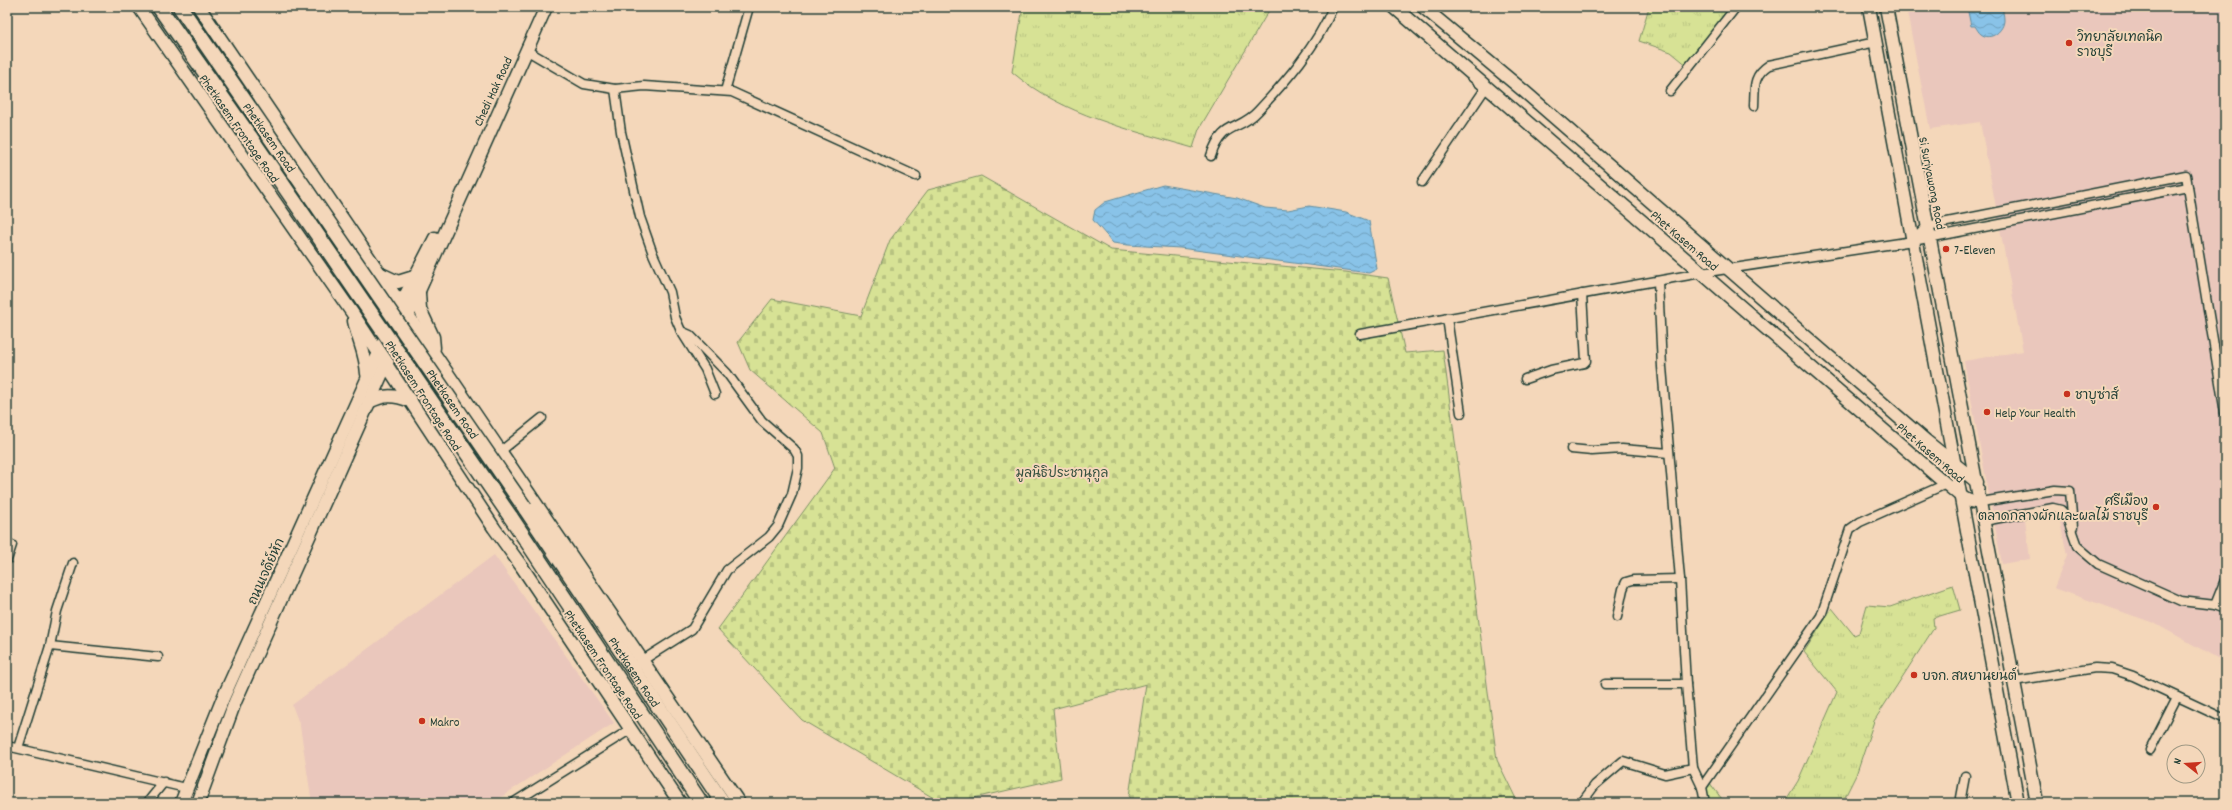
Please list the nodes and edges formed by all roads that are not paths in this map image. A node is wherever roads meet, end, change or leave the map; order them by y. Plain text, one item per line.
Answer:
1 (139, 7) edge
2 (159, 7) edge
3 (180, 7) edge
4 (199, 7) edge
5 (546, 7) edge
6 (749, 7) edge
7 (1333, 7) edge
8 (1394, 7) edge
9 (1423, 7) edge
10 (1736, 7) edge
11 (1869, 7) edge
12 (1886, 7) edge
13 (1876, 42) junction
14 (526, 50) junction
15 (1487, 86) junction
16 (615, 89) junction
17 (725, 91) junction
18 (1670, 91) dead end
19 (1754, 106) dead end
20 (1211, 156) dead end
21 (916, 176) dead end
22 (1422, 182) dead end
23 (464, 186) junction
24 (2188, 187) junction
25 (2090, 193) junction
26 (2092, 205) junction
27 (1928, 232) junction
28 (1913, 240) junction
29 (1728, 270) junction
30 (1701, 273) junction
31 (380, 274) junction
32 (414, 277) junction
33 (1658, 281) junction
34 (418, 292) junction
35 (1582, 294) junction
36 (401, 304) junction
37 (352, 314) junction
38 (408, 314) junction
39 (1447, 318) junction
40 (681, 332) junction
41 (1360, 334) dead end
42 (379, 352) junction
43 (435, 353) junction
44 (386, 363) junction
45 (367, 377) junction
46 (1525, 379) dead end
47 (715, 394) dead end
48 (411, 400) junction
49 (369, 402) junction
50 (1461, 413) dead end
51 (2225, 413) edge
52 (542, 418) dead end
53 (1571, 449) dead end
54 (501, 451) junction
55 (1669, 453) junction
56 (1955, 464) junction
57 (1977, 482) junction
58 (1946, 484) junction
59 (1959, 494) junction
60 (1981, 502) junction
61 (1984, 521) junction
62 (2072, 532) junction
63 (12, 545) dead end
64 (7, 560) edge
65 (73, 563) dead end
66 (1680, 578) junction
67 (2225, 580) edge
68 (2215, 605) junction
69 (2225, 609) edge
70 (1618, 617) dead end
71 (50, 646) junction
72 (158, 657) dead end
73 (643, 660) junction
74 (2014, 681) junction
75 (1605, 684) dead end
76 (1686, 684) junction
77 (2177, 697) junction
78 (2225, 719) edge
79 (631, 729) junction
80 (7, 746) edge
81 (18, 748) junction
82 (2150, 750) dead end
83 (1693, 768) junction
84 (1964, 776) dead end
85 (164, 782) junction
86 (1702, 786) junction
87 (186, 788) junction
88 (1583, 801) dead end
89 (147, 803) edge
90 (181, 803) edge
91 (198, 803) edge
92 (513, 803) edge
93 (680, 803) edge
94 (702, 803) edge
95 (722, 803) edge
96 (739, 803) edge
97 (1705, 803) edge
98 (1960, 803) edge
99 (2018, 803) edge
100 (2038, 803) edge

1 - 37 main road, Phetkasem Frontage Road
2 - 94 highway, Phetkasem Road, bridge
3 - 95 highway, Phetkasem Road, bridge
4 - 31 main road
5 - 14 main road, Chedi Hak Road
6 - 17 street
7 - 20 street
8 - 15 main road, Phet Kasem Road
9 - 29 main road, Phet Kasem Road
10 - 18 street
11 - 13 main road
12 - 27 main road, Si Suriyawong Road
13 - 19 street
13 - 28 main road
14 - 16 street
14 - 23 main road, Chedi Hak Road
15 - 22 street
15 - 30 main road, Phet Kasem Road
16 - 17 street
16 - 40 street
17 - 21 street
23 - 32 main road, Chedi Hak Road
23 - 34 main road, Chedi Hak Road
24 - 25 street
24 - 26 street
24 - 51 street
25 - 26 street
25 - 27 street
26 - 27 street
27 - 28 street
27 - 28 street
27 - 57 main road, Si Suriyawong Road
28 - 29 street
28 - 56 main road
29 - 30 street
29 - 56 main road, Phet Kasem Road
30 - 33 street
30 - 58 main road, Phet Kasem Road
31 - 32 main road
31 - 36 main road
32 - 36 main road, Chedi Hak Road
33 - 35 street
33 - 55 street
34 - 38 main road, Chedi Hak Road
34 - 43 main road
35 - 39 street
35 - 46 street
36 - 38 main road
36 - 42 main road, Chedi Hak Road
37 - 42 main road, Phetkasem Frontage Road
37 - 45 main road
38 - 43 main road
38 - 44 main road, Chedi Hak Road
39 - 41 street
39 - 50 street
40 - 47 street
40 - 73 street
42 - 44 main road, Phetkasem Frontage Road
42 - 45 main road, ถนนเจดีย์หัก
43 - 54 main road
44 - 48 main road, Phetkasem Frontage Road
44 - 49 main road, ถนนเจดีย์หัก
45 - 87 main road, ถนนเจดีย์หัก
48 - 49 main road
48 - 79 main road, Phetkasem Frontage Road
49 - 91 main road, ถนนเจดีย์หัก
52 - 54 street
53 - 55 street
54 - 73 main road
55 - 66 street
56 - 57 main road, Phet Kasem Road
56 - 59 main road
57 - 60 main road, Si Suriyawong Road
58 - 59 main road, Phet Kasem Road
58 - 86 street
59 - 60 main road, Phet Kasem Road
59 - 99 main road, Phet Kasem Road
60 - 61 main road
60 - 62 street
61 - 62 street
61 - 74 main road
62 - 68 street
63 - 64 street
65 - 71 street
66 - 70 street
66 - 76 street
67 - 68 street
68 - 69 street
71 - 72 street
71 - 81 street
73 - 96 main road
74 - 77 street
74 - 100 main road
75 - 76 street
76 - 83 street
77 - 78 street
77 - 82 street
79 - 92 street
79 - 93 main road, Phetkasem Frontage Road
80 - 81 street
81 - 85 street
83 - 86 street
83 - 88 street
84 - 98 street
85 - 87 street
85 - 89 street
86 - 97 street
87 - 90 main road, ถนนเจดีย์หัก

